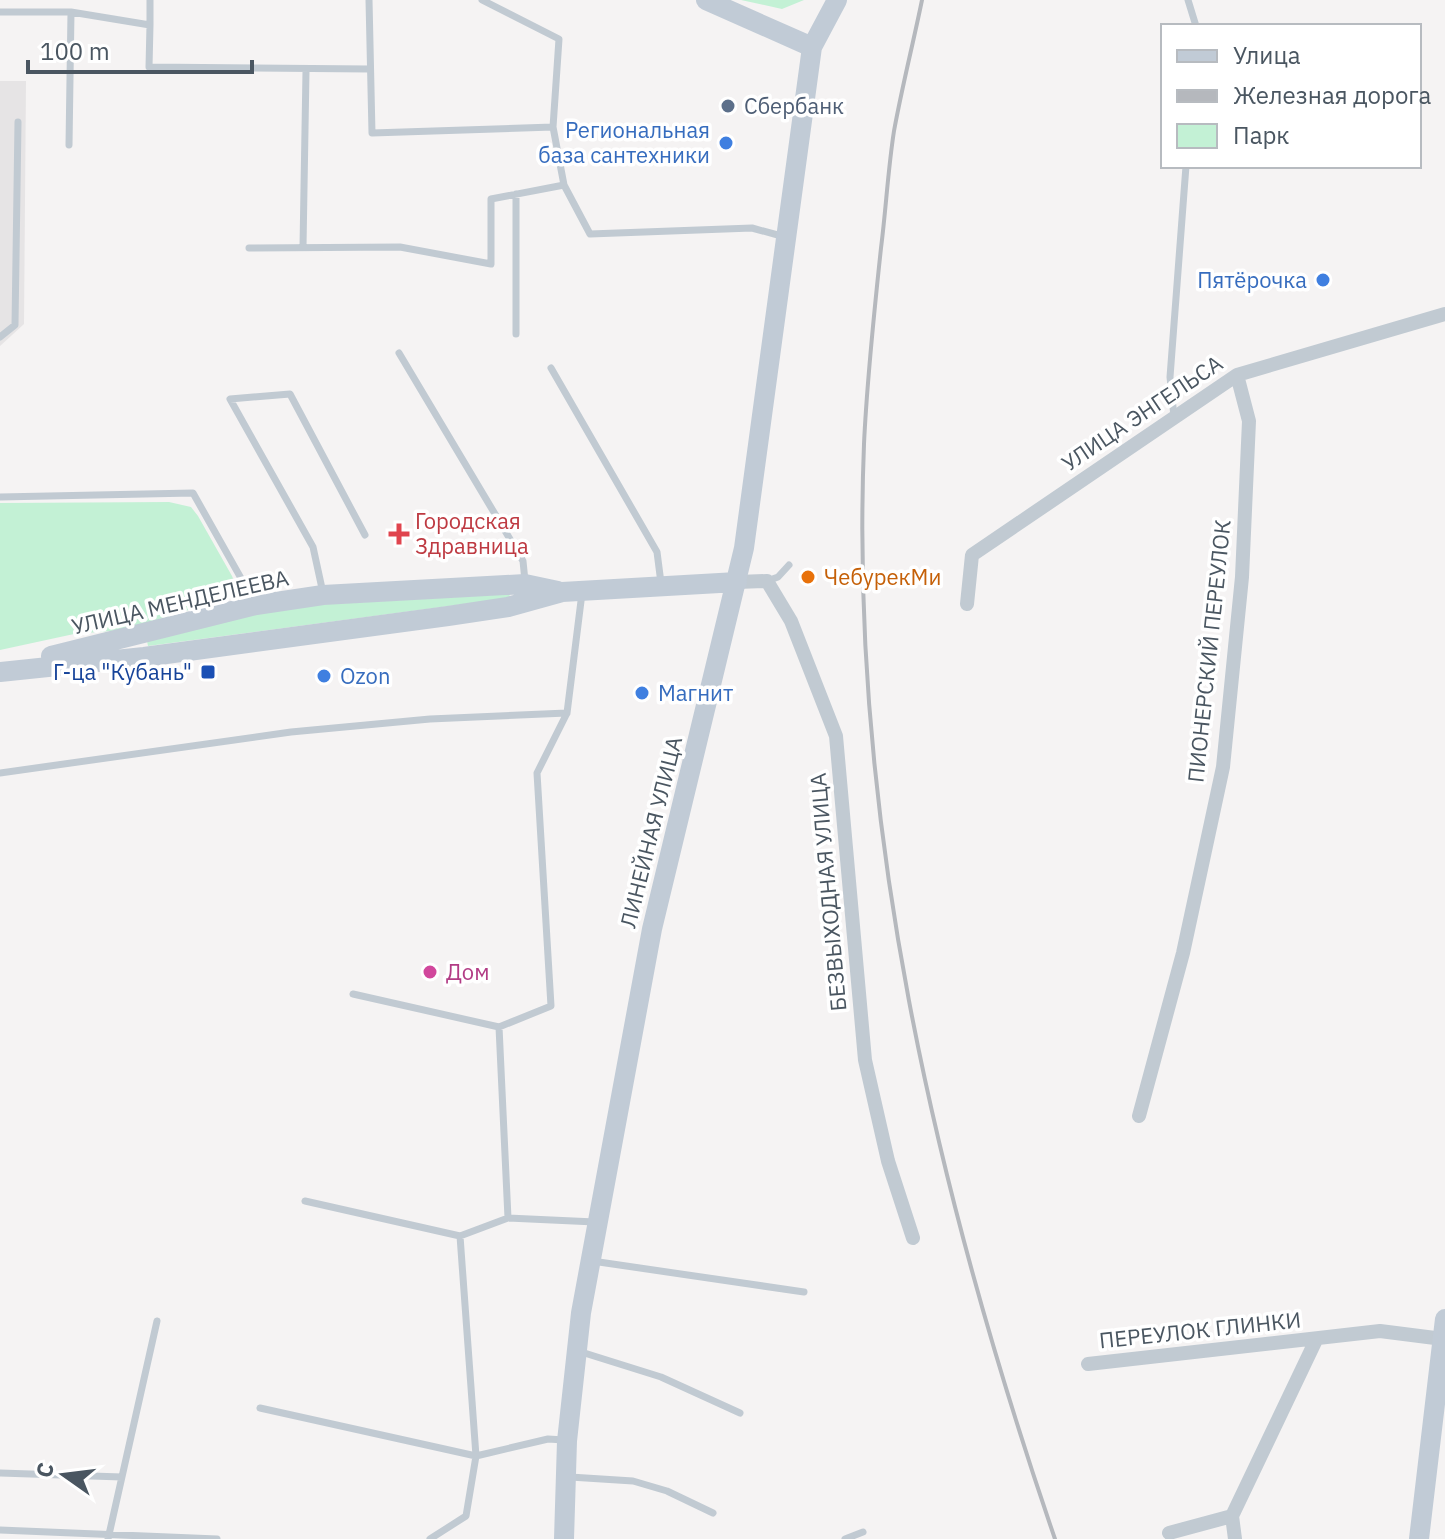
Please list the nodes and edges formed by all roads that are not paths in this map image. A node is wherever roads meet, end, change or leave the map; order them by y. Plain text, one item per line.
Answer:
1 (150, 0) edge
2 (369, 0) edge
3 (482, 0) edge
4 (706, 0) edge
5 (837, 0) edge
6 (1188, 0) edge
7 (0, 12) edge
8 (71, 12) junction
9 (1195, 24) edge
10 (150, 25) junction
11 (812, 47) junction
12 (369, 69) junction
13 (306, 71) junction
14 (18, 122) dead end
15 (553, 127) junction
16 (69, 145) dead end
17 (1186, 168) edge
18 (564, 185) junction
19 (516, 194) junction
20 (786, 238) junction
21 (303, 247) junction
22 (249, 248) dead end
23 (1445, 314) edge
24 (516, 334) dead end
25 (0, 337) edge
26 (399, 353) dead end
27 (551, 368) dead end
28 (1237, 375) junction
29 (1174, 417) junction
30 (0, 497) edge
31 (365, 535) dead end
32 (789, 565) dead end
33 (767, 581) junction
34 (737, 582) junction
35 (525, 584) junction
36 (661, 585) junction
37 (572, 592) junction
38 (323, 595) junction
39 (967, 604) dead end
40 (256, 605) junction
41 (0, 670) edge
42 (567, 713) junction
43 (0, 773) edge
44 (353, 994) dead end
45 (499, 1027) junction
46 (1139, 1116) dead end
47 (305, 1201) dead end
48 (508, 1218) junction
49 (598, 1222) junction
50 (460, 1236) junction
51 (913, 1238) dead end
52 (590, 1261) junction
53 (804, 1292) dead end
54 (157, 1321) dead end
55 (1444, 1329) edge
56 (1316, 1340) junction
57 (575, 1351) junction
58 (1088, 1364) dead end
59 (260, 1408) dead end
60 (740, 1413) dead end
61 (567, 1441) junction
62 (1438, 1444) edge
63 (476, 1456) junction
64 (0, 1473) edge
65 (122, 1477) junction
66 (568, 1477) junction
67 (713, 1513) dead end
68 (1232, 1516) junction
69 (0, 1530) edge
70 (863, 1532) dead end
71 (1169, 1533) dead end
72 (108, 1537) edge
73 (217, 1539) edge
74 (430, 1539) edge
75 (564, 1539) edge
76 (845, 1539) edge
77 (1235, 1539) edge
78 (1419, 1539) edge

1 - 10 lane
2 - 12 lane
3 - 15 lane
4 - 11 main road
5 - 11 main road, ЛИНЕЙНАЯ УЛИЦА
6 - 9 lane
7 - 8 lane
8 - 10 lane
8 - 16 lane
10 - 13 lane
11 - 20 main road, ЛИНЕЙНАЯ УЛИЦА
12 - 13 lane
12 - 15 lane
13 - 21 lane
14 - 25 lane
15 - 18 lane
17 - 29 lane
18 - 19 lane
18 - 20 lane
19 - 21 lane
19 - 24 lane
20 - 34 main road, ЛИНЕЙНАЯ УЛИЦА
21 - 22 lane
23 - 28 street, УЛИЦА ЭНГЕЛЬСА
26 - 35 lane
27 - 36 lane
28 - 29 street, УЛИЦА ЭНГЕЛЬСА
28 - 46 street, ПИОНЕРСКИЙ ПЕРЕУЛОК
29 - 39 street, УЛИЦА ЭНГЕЛЬСА
30 - 40 lane
31 - 38 lane
32 - 33 lane
33 - 34 street
33 - 51 street, БЕЗВЫХОДНАЯ УЛИЦА
34 - 36 main road, УЛИЦА МЕНДЕЛЕЕВА
34 - 49 main road, ЛИНЕЙНАЯ УЛИЦА
35 - 37 main road, УЛИЦА МЕНДЕЛЕЕВА
35 - 38 main road, УЛИЦА МЕНДЕЛЕЕВА
36 - 37 main road, УЛИЦА МЕНДЕЛЕЕВА
37 - 41 main road, УЛИЦА МЕНДЕЛЕЕВА
37 - 42 lane
38 - 40 main road, УЛИЦА МЕНДЕЛЕЕВА
40 - 41 main road, УЛИЦА МЕНДЕЛЕЕВА
42 - 43 lane
42 - 45 lane
44 - 45 lane
45 - 48 lane
47 - 50 lane
48 - 49 lane
48 - 50 lane
49 - 52 main road, ЛИНЕЙНАЯ УЛИЦА
50 - 63 lane
52 - 53 lane
52 - 57 main road, ЛИНЕЙНАЯ УЛИЦА
54 - 65 lane
55 - 56 street, ПЕРЕУЛОК ГЛИНКИ
55 - 62 main road
56 - 58 street, ПЕРЕУЛОК ГЛИНКИ
56 - 68 street, ПЕРЕУЛОК ГЛИНКИ
57 - 60 lane
57 - 61 main road, ЛИНЕЙНАЯ УЛИЦА
59 - 63 lane
61 - 63 lane
61 - 66 main road, ЛИНЕЙНАЯ УЛИЦА
62 - 78 main road
63 - 74 lane
64 - 65 lane
65 - 72 lane
66 - 67 lane
66 - 75 main road, ЛИНЕЙНАЯ УЛИЦА
68 - 71 street
68 - 77 street
69 - 72 lane
70 - 76 lane
72 - 73 lane

